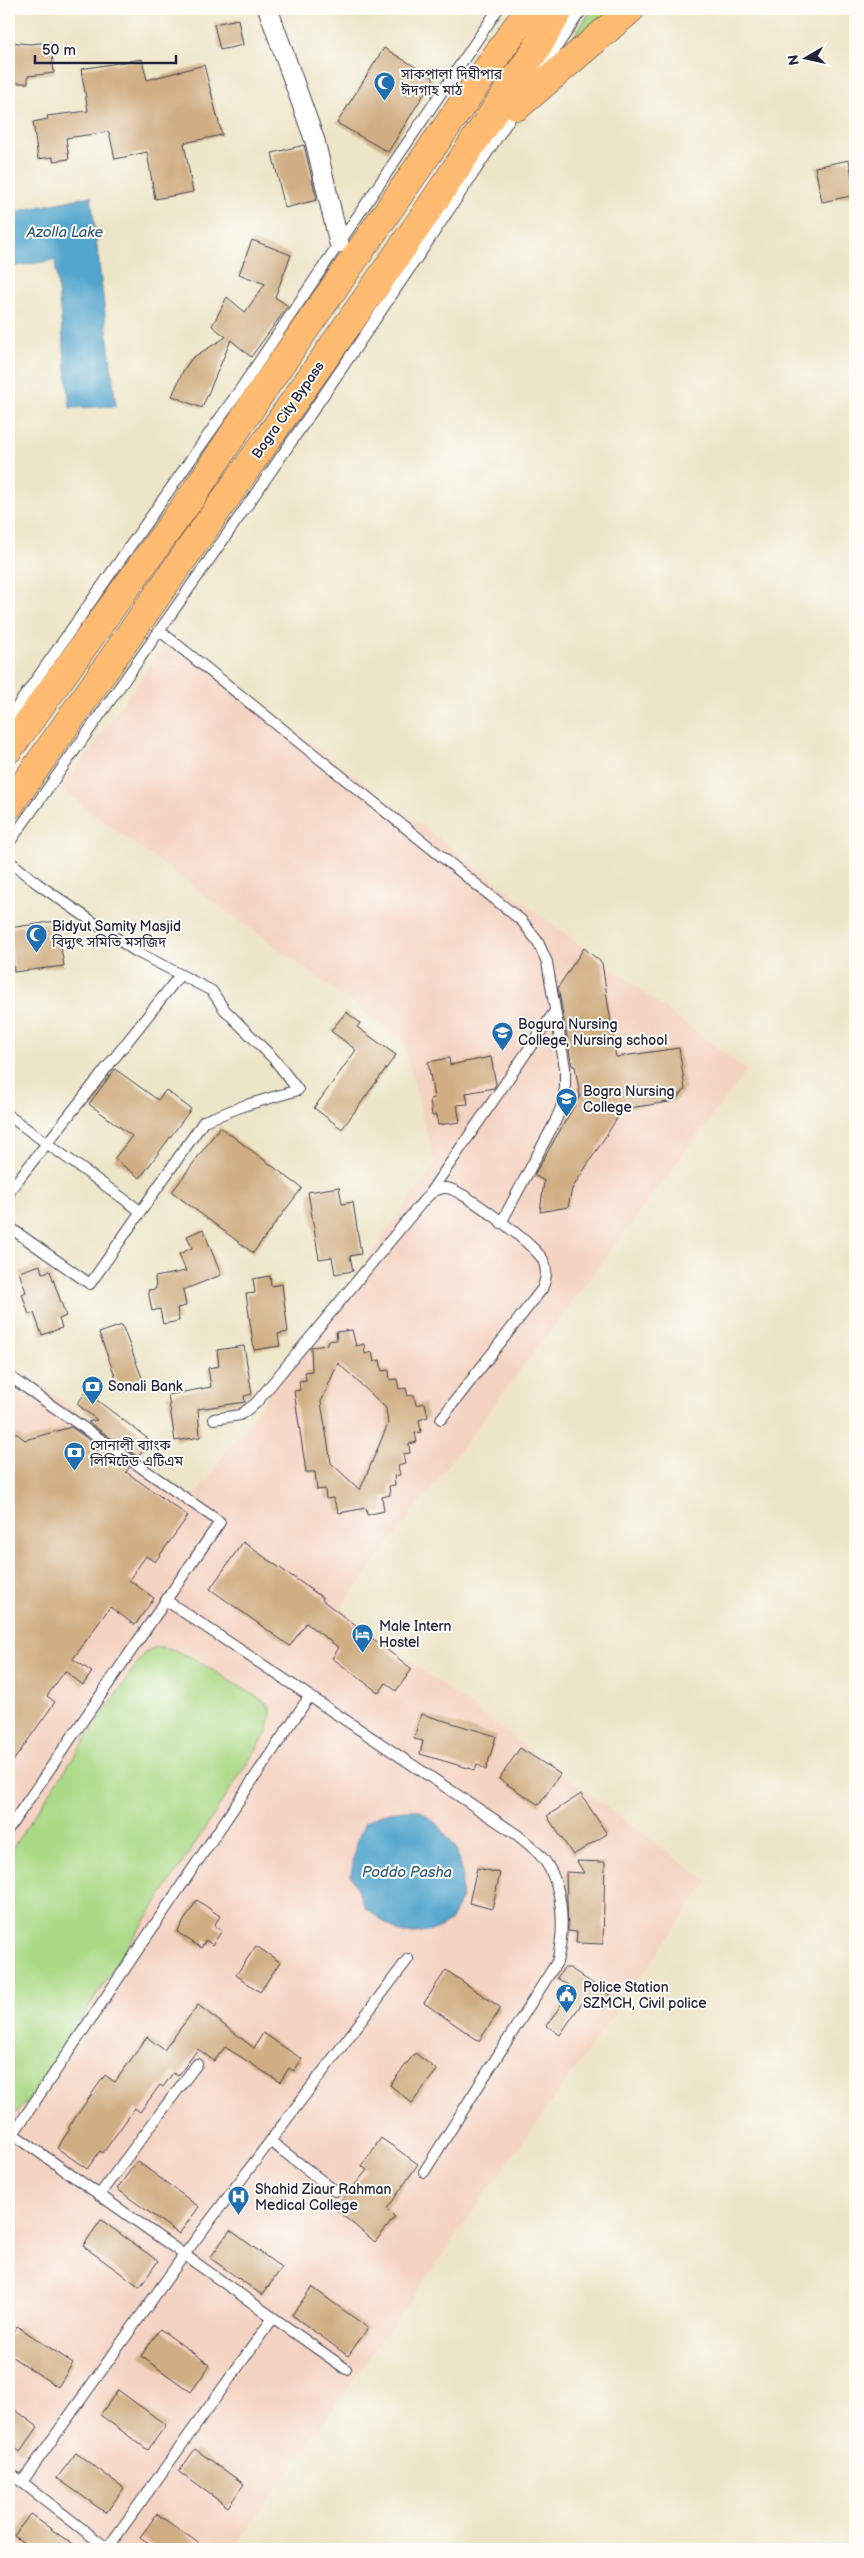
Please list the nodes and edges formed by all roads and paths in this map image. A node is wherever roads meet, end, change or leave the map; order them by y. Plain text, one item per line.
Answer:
1 (268, 9) edge
2 (498, 9) edge
3 (529, 9) edge
4 (560, 9) edge
5 (582, 9) edge
6 (631, 9) edge
7 (518, 106) junction
8 (339, 243) junction
9 (160, 631) junction
10 (9, 718) edge
11 (9, 749) edge
12 (9, 806) edge
13 (9, 843) edge
14 (9, 861) edge
15 (180, 975) junction
16 (555, 1011) junction
17 (9, 1116) edge
18 (47, 1143) junction
19 (9, 1195) edge
20 (428, 1196) junction
21 (140, 1210) junction
22 (501, 1223) junction
23 (9, 1224) edge
24 (9, 1376) edge
25 (214, 1419) dead end
26 (441, 1419) dead end
27 (167, 1601) junction
28 (309, 1697) junction
29 (9, 1828) edge
30 (408, 1958) dead end
31 (198, 2064) dead end
32 (11, 2133) edge
33 (270, 2141) junction
34 (424, 2172) dead end
35 (335, 2191) dead end
36 (98, 2195) junction
37 (184, 2255) junction
38 (273, 2318) junction
39 (346, 2369) dead end
40 (9, 2472) edge
41 (22, 2482) junction
42 (108, 2549) edge

1 - 8 street
2 - 8 lane
3 - 11 highway
4 - 12 highway, Bogra City Bypass
5 - 7 lane
6 - 7 highway
7 - 9 lane
8 - 10 lane
9 - 13 lane
9 - 16 lane
14 - 15 lane
15 - 18 lane
15 - 21 lane
16 - 20 lane
16 - 22 lane
17 - 18 lane
18 - 19 lane
18 - 21 lane
20 - 22 lane
20 - 25 lane
21 - 23 lane
22 - 26 lane
24 - 27 lane
27 - 28 lane
27 - 29 lane
28 - 32 lane
28 - 34 lane
30 - 33 lane
31 - 36 lane
32 - 36 lane
33 - 35 lane
33 - 37 lane
36 - 37 lane
37 - 38 lane
37 - 41 lane
38 - 39 lane
38 - 42 lane
40 - 41 lane
41 - 42 lane

